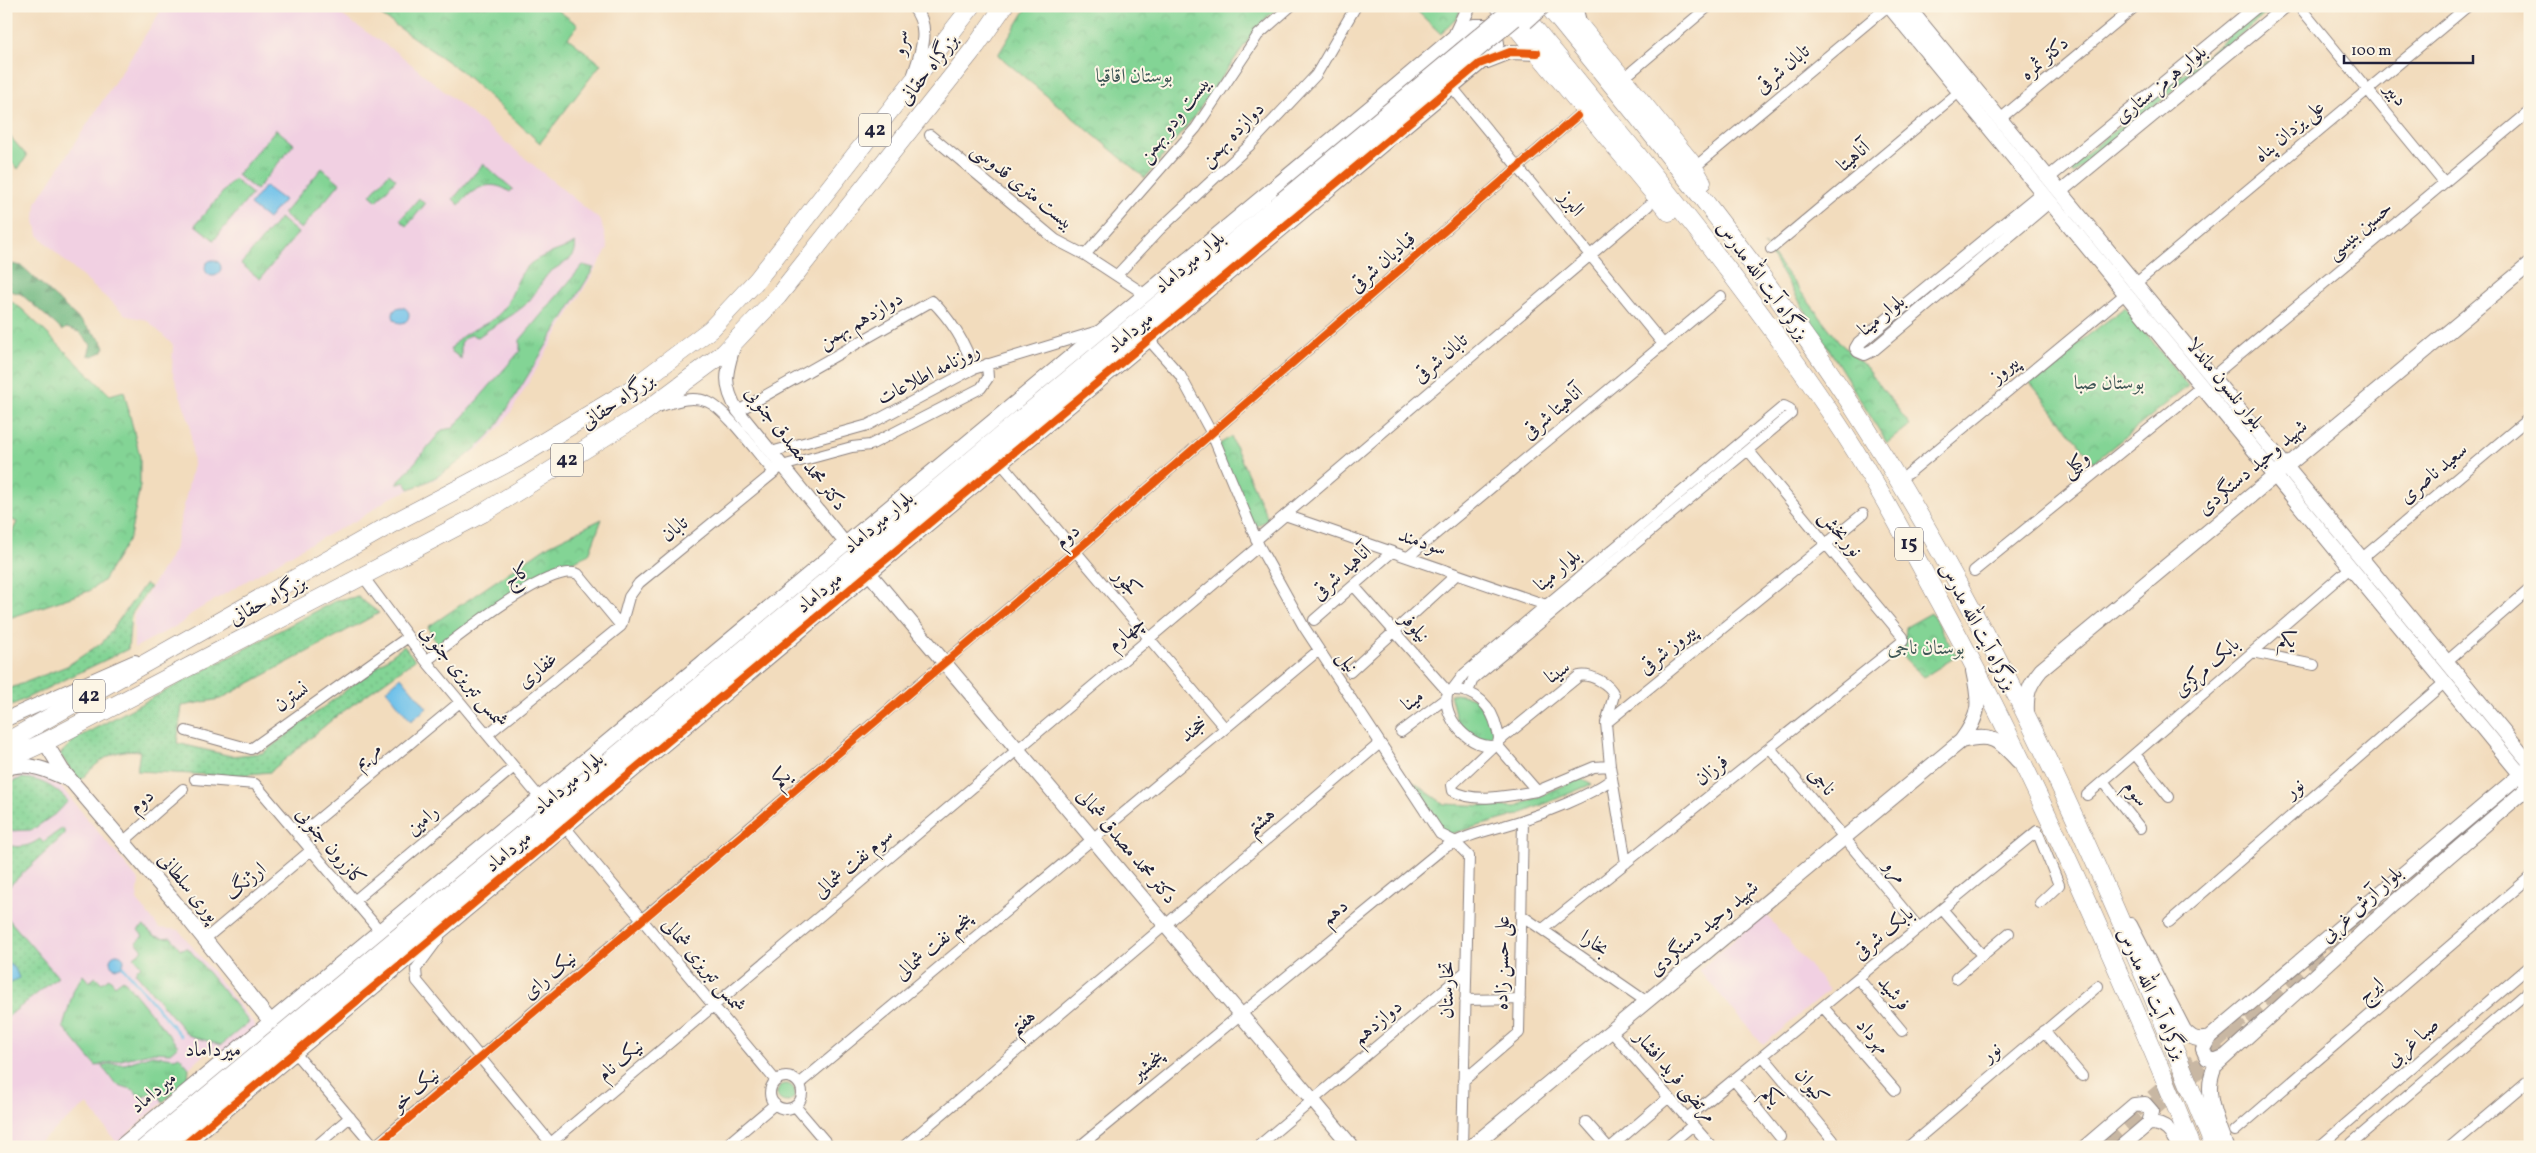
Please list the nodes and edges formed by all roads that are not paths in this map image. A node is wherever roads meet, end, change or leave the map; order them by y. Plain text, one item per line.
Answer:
1 (913, 6) edge
2 (972, 6) edge
3 (1004, 6) edge
4 (1291, 6) edge
5 (1356, 6) edge
6 (1469, 6) edge
7 (1499, 6) edge
8 (1503, 6) edge
9 (1516, 6) edge
10 (1531, 6) edge
11 (1546, 6) edge
12 (1556, 6) edge
13 (1575, 6) edge
14 (1709, 6) edge
15 (1888, 6) edge
16 (1907, 6) edge
17 (2136, 6) edge
18 (2257, 6) edge
19 (2286, 6) edge
20 (2299, 6) edge
21 (2468, 6) edge
22 (1580, 26) junction
23 (1456, 36) junction
24 (1537, 53) junction
25 (1455, 62) junction
26 (1479, 64) junction
27 (1632, 72) dead end
28 (910, 86) junction
29 (1452, 87) junction
30 (2368, 90) junction
31 (1390, 91) junction
32 (1959, 92) junction
33 (2530, 111) edge
34 (1576, 116) dead end
35 (2000, 119) junction
36 (1411, 120) junction
37 (1353, 122) junction
38 (930, 135) dead end
39 (1384, 143) junction
40 (1701, 162) dead end
41 (2064, 165) junction
42 (1518, 168) junction
43 (2048, 178) junction
44 (2075, 180) junction
45 (2444, 183) junction
46 (2060, 192) junction
47 (2040, 201) junction
48 (1284, 204) junction
49 (1648, 206) dead end
50 (1719, 218) junction
51 (2101, 242) junction
52 (1771, 249) dead end
53 (2090, 252) junction
54 (1086, 255) junction
55 (1590, 255) junction
56 (2530, 264) edge
57 (1117, 275) junction
58 (2135, 284) junction
59 (2125, 294) junction
60 (1146, 295) junction
61 (1721, 296) dead end
62 (1758, 308) junction
63 (1104, 329) junction
64 (1149, 340) junction
65 (735, 344) junction
66 (1663, 344) junction
67 (987, 364) junction
68 (973, 369) junction
69 (2212, 377) junction
70 (2201, 387) junction
71 (738, 411) junction
72 (1044, 411) junction
73 (643, 413) junction
74 (2530, 417) edge
75 (1212, 434) junction
76 (1748, 450) junction
77 (771, 452) junction
78 (1004, 461) junction
79 (2286, 467) junction
80 (778, 469) junction
81 (1908, 474) dead end
82 (2274, 476) junction
83 (941, 483) junction
84 (911, 490) junction
85 (1863, 514) dead end
86 (1285, 515) junction
87 (1257, 543) junction
88 (846, 544) junction
89 (1825, 544) junction
90 (1076, 552) junction
91 (1392, 552) junction
92 (1408, 557) junction
93 (2361, 558) junction
94 (2350, 568) junction
95 (1974, 571) dead end
96 (812, 572) junction
97 (869, 573) junction
98 (1457, 574) junction
99 (362, 575) junction
100 (1354, 586) junction
101 (2530, 589) edge
102 (1546, 605) junction
103 (1314, 620) dead end
104 (775, 621) junction
105 (621, 626) junction
106 (1394, 632) junction
107 (408, 637) junction
108 (1148, 639) junction
109 (1903, 641) joint
110 (171, 650) junction
111 (1319, 650) junction
112 (2253, 652) junction
113 (1969, 653) junction
114 (426, 661) junction
115 (944, 662) junction
116 (2446, 662) junction
117 (2314, 665) dead end
118 (1350, 672) dead end
119 (2444, 683) junction
120 (1468, 692) junction
121 (1448, 694) junction
122 (460, 702) junction
123 (2027, 717) junction
124 (6, 719) edge
125 (1606, 723) junction
126 (1224, 727) junction
127 (186, 731) dead end
128 (1401, 732) dead end
129 (488, 734) junction
130 (1961, 741) junction
131 (6, 742) edge
132 (45, 742) junction
133 (1380, 744) junction
134 (1496, 744) junction
135 (1770, 748) junction
136 (1018, 750) junction
137 (2135, 754) junction
138 (2505, 756) junction
139 (6, 760) edge
140 (1610, 766) junction
141 (514, 767) junction
142 (2526, 768) edge
143 (6, 769) edge
144 (2028, 771) junction
145 (195, 779) dead end
146 (1612, 779) junction
147 (72, 781) junction
148 (2103, 782) junction
149 (2530, 786) edge
150 (183, 789) dead end
151 (2502, 790) junction
152 (1536, 791) junction
153 (2087, 795) dead end
154 (2169, 797) dead end
155 (540, 798) junction
156 (2487, 802) junction
157 (1523, 820) junction
158 (565, 827) junction
159 (2140, 828) dead end
160 (298, 836) junction
161 (1092, 838) junction
162 (1844, 838) junction
163 (533, 840) junction
164 (1454, 841) junction
165 (123, 842) junction
166 (310, 851) junction
167 (1626, 863) junction
168 (510, 873) junction
169 (2530, 877) edge
170 (2105, 881) junction
171 (2392, 889) dead end
172 (354, 901) junction
173 (2040, 903) dead end
174 (1942, 909) junction
175 (1521, 915) junction
176 (642, 920) junction
177 (2169, 922) dead end
178 (1166, 926) junction
179 (445, 927) junction
180 (1919, 928) junction
181 (1543, 929) junction
182 (380, 931) junction
183 (2009, 933) dead end
184 (205, 940) junction
185 (1982, 955) junction
186 (2530, 966) edge
187 (1466, 972) junction
188 (1858, 978) junction
189 (1956, 978) dead end
190 (2513, 980) junction
191 (2098, 986) dead end
192 (2527, 992) edge
193 (1520, 999) junction
194 (1465, 1000) junction
195 (1647, 1002) junction
196 (713, 1005) junction
197 (1823, 1007) junction
198 (1240, 1013) junction
199 (271, 1022) junction
200 (1611, 1031) junction
201 (1902, 1031) dead end
202 (2044, 1031) junction
203 (2209, 1038) junction
204 (2445, 1039) junction
205 (295, 1052) junction
206 (2456, 1053) junction
207 (1763, 1056) junction
208 (2224, 1057) junction
209 (479, 1058) junction
210 (2082, 1076) dead end
211 (2530, 1079) edge
212 (776, 1080) junction
213 (1734, 1080) junction
214 (1463, 1081) junction
215 (799, 1084) junction
216 (1895, 1090) dead end
217 (1669, 1097) junction
218 (1313, 1100) junction
219 (775, 1104) junction
220 (796, 1106) junction
221 (2362, 1109) junction
222 (350, 1117) junction
223 (1586, 1122) dead end
224 (1690, 1122) junction
225 (2149, 1123) junction
226 (2374, 1123) junction
227 (2235, 1131) dead end
228 (1780, 1137) dead end
229 (1833, 1140) dead end
230 (191, 1144) edge
231 (550, 1145) edge
232 (375, 1146) edge
233 (1470, 1146) edge
234 (120, 1147) edge
235 (143, 1147) edge
236 (160, 1147) edge
237 (314, 1147) edge
238 (724, 1147) edge
239 (830, 1147) edge
240 (903, 1147) edge
241 (1079, 1147) edge
242 (1257, 1147) edge
243 (1352, 1147) edge
244 (1608, 1147) edge
245 (1611, 1147) edge
246 (1667, 1147) edge
247 (1712, 1147) edge
248 (1908, 1147) edge
249 (2085, 1147) edge
250 (2121, 1147) edge
251 (2179, 1147) edge
252 (2192, 1147) edge
253 (2214, 1147) edge
254 (2226, 1147) edge
255 (2319, 1147) edge
256 (2347, 1147) edge
257 (2450, 1147) edge

1 - 28 street, سرو
2 - 28 highway, بزرگراه حقانی / 42
3 - 65 highway, بزرگراه حقانی / 42
4 - 54 street, بیست ودو بهمن
5 - 57 street, دوازده بهمن
6 - 23 main road, میرداماد
7 - 24 highway
8 - 25 main road, bridge
9 - 25 main road, بلوار میرداماد, bridge
9 - 62 highway, بزرگراه آیت الله مدرس / 15
10 - 25 main road, بلوار میرداماد, bridge
11 - 25 main road, bridge
11 - 50 highway, بزرگراه آیت الله مدرس / 15
12 - 22 highway
13 - 22 main road
14 - 27 street
15 - 32 main road, بلوار نلسون ماندلا
15 - 40 street, تابان شرقی
16 - 35 main road, بلوار نلسون ماندلا
17 - 35 street, دکتر ثمره
18 - 41 street, بلوار هرمز ستاری
19 - 44 street, بلوار هرمز ستاری
20 - 30 street, دبیر
21 - 30 street, علی یزدان پناه
22 - 50 highway
23 - 26 main road
23 - 31 main road, میرداماد
24 - 26 main road
24 - 62 highway
25 - 48 main road, بلوار میرداماد, bridge
26 - 29 main road, میرداماد
28 - 110 highway, بزرگراه حقانی / 42
29 - 36 main road, میرداماد
29 - 42 street, البرز
30 - 45 street, دبیر
30 - 58 street, علی یزدان پناه
31 - 36 main road
31 - 37 main road, میرداماد
32 - 47 main road, بلوار نلسون ماندلا
32 - 52 street, آناهیتا
33 - 45 street, حسین بنیسی
34 - 42 street, قبادیان شرقی
35 - 43 main road, بلوار نلسون ماندلا
36 - 39 main road, میرداماد
37 - 39 main road
37 - 60 main road, میرداماد
38 - 54 street, بیست متری قدوسی
39 - 64 main road, میرداماد
41 - 43 street, بلوار هرمز ستاری
41 - 44 street
42 - 55 street, البرز
42 - 75 street, قبادیان شرقی
43 - 46 main road, بلوار نلسون ماندلا
44 - 46 street, بلوار هرمز ستاری
45 - 69 street, حسین بنیسی
46 - 51 main road, بلوار نلسون ماندلا
47 - 47 street, بلوار مینا
47 - 53 main road, بلوار نلسون ماندلا
48 - 72 main road, بلوار میرداماد
48 - 83 main road, بلوار میرداماد
49 - 55 street, تابان شرقی
50 - 123 highway, بزرگراه آیت الله مدرس / 15
51 - 53 main road
51 - 58 main road, بلوار نلسون ماندلا
53 - 59 main road, بلوار نلسون ماندلا
54 - 57 street, بیست متری قدوسی
55 - 66 street, البرز
55 - 86 street, تابان شرقی
56 - 79 main road, شهید وحید دستگردی
57 - 60 street, بیست متری قدوسی
58 - 69 main road, بلوار نلسون ماندلا
59 - 70 main road, بلوار نلسون ماندلا
59 - 81 street, پیروز
60 - 63 main road, میرداماد
61 - 66 street, آناهیتا شرقی
62 - 113 highway, بزرگراه آیت الله مدرس / 15
63 - 67 street, روزنامه اطلاعات
63 - 84 main road, میرداماد
64 - 75 street, نیل
64 - 78 main road, میرداماد
65 - 71 street, دکتر محمد مصدق جنوبی
65 - 73 highway, بزرگراه حقانی / 42
66 - 92 street, آناهیتا شرقی
67 - 68 street, روزنامه اطلاعات
67 - 80 street
68 - 71 street, دوازدهم بهمن
68 - 77 street, روزنامه اطلاعات
69 - 79 main road, بلوار نلسون ماندلا
70 - 82 main road, بلوار نلسون ماندلا
70 - 95 street, وكيلی
71 - 77 street, دکتر محمد مصدق جنوبی
72 - 78 main road
72 - 163 main road, بلوار میرداماد
73 - 80 street
73 - 99 highway, بزرگراه حقانی / 42
74 - 93 street, سعید ناصری
75 - 87 street, نیل
75 - 90 street, دوم
76 - 89 street, نوربخش
76 - 102 street, بلوار مینا
76 - 120 street, بلوار مینا
77 - 80 street, دکتر محمد مصدق جنوبی
78 - 90 street, کجور
78 - 97 main road, میرداماد
79 - 82 main road, شهید وحید دستگردی
79 - 93 main road, بلوار نلسون ماندلا
80 - 88 street, دکتر محمد مصدق جنوبی
80 - 105 street, تابان
82 - 94 main road, بلوار نلسون ماندلا
82 - 123 main road, شهید وحید دستگردی
83 - 84 main road
83 - 104 main road, بلوار میرداماد
84 - 88 main road, میرداماد
85 - 89 street, پیروز شرقی
86 - 87 street, تابان شرقی
86 - 91 street, سودمند
87 - 108 street, چهارم
87 - 111 street, نیل
88 - 96 main road, میرداماد
89 - 109 street, نوربخش
89 - 125 street, پیروز شرقی
90 - 108 street, کجور
90 - 115 street, دوم
91 - 92 street, سودمند
91 - 100 street, آناهید شرقی
92 - 98 street, سودمند
93 - 116 main road, بلوار نلسون ماندلا
94 - 112 street, بابک مرکزی
94 - 119 main road, بلوار نلسون ماندلا
96 - 104 main road
96 - 155 main road, میرداماد
97 - 115 main road, دکتر محمد مصدق شمالی
97 - 158 main road, میرداماد
98 - 102 street, سودمند
98 - 106 street
99 - 107 street, شمس تبریزی جنوبی
99 - 132 highway, بزرگراه حقانی / 42
100 - 103 street, آناهید شرقی
100 - 106 street, نیلوفر
101 - 116 street
102 - 121 street, بلوار مینا
104 - 235 main road, بلوار میرداماد
105 - 114 street, کاج
105 - 129 street, غفارى
106 - 118 street
106 - 121 street, نیلوفر
107 - 114 street, شمس تبریزی جنوبی
107 - 127 street, نسترن
108 - 126 street, کجور
108 - 136 street, چهارم
109 - 135 street, فرزان
110 - 124 main road
110 - 131 highway, بزرگراه حقانی / 42
111 - 126 street, خجند
111 - 133 street, نیل
112 - 117 street, یکم
112 - 137 street, بابک مرکزی
113 - 130 main road, شهید وحید دستگردی
113 - 144 highway, بزرگراه آیت الله مدرس / 15
114 - 122 street, شمس تبریزی جنوبی
115 - 136 main road, دکتر محمد مصدق شمالی
115 - 176 street, یکم
116 - 142 main road, بلوار نلسون ماندلا
119 - 138 main road, بلوار نلسون ماندلا
119 - 177 street, نور
120 - 121 street
120 - 134 street
121 - 128 street, مینا
121 - 134 street
122 - 129 street, شمس تبریزی جنوبی
122 - 160 street, مریم
123 - 170 highway, بزرگراه آیت الله مدرس / 15
125 - 134 street, سینا
125 - 140 street
126 - 161 street, خجند
129 - 141 street, شمس تبریزی جنوبی
130 - 144 main road, شهید وحید دستگردی
130 - 162 main road, شهید وحید دستگردی
132 - 139 highway, بزرگراه حقانی / 42
132 - 147 main road, پوری سلطانی
133 - 164 street, نیل
133 - 178 street, هشتم
134 - 152 street
134 - 152 street, سینا
135 - 162 street, ناجی
135 - 167 street, فرزان
136 - 161 main road, دکتر محمد مصدق شمالی
136 - 196 street, سوم نفت شمالی
137 - 148 street, بابک مرکزی
137 - 154 street
138 - 142 main road, بلوار نلسون ماندلا
138 - 151 main road
140 - 146 street
140 - 152 street
141 - 155 street, شمس تبریزی جنوبی
141 - 172 street, رامین
142 - 149 main road, بلوار نلسون ماندلا
142 - 151 main road, بلوار آرش غربی
143 - 147 main road
144 - 252 highway, بزرگراه آیت الله مدرس / 15
145 - 160 street, کازرون جنوبی
146 - 157 street
146 - 167 street
147 - 165 main road, پوری سلطانی
148 - 153 street, بابک مرکزی
148 - 159 street, سوم
149 - 208 main road, بلوار آرش غربی
150 - 165 street, دوم
151 - 156 main road, بلوار آرش غربی
155 - 182 main road, میرداماد
156 - 171 main road, بلوار آرش غربی
156 - 203 main road, بلوار آرش غربی
157 - 164 street
157 - 175 street, علی حسن زاده
158 - 168 main road, میرداماد
158 - 176 street, شمس تبریزی شمالی
160 - 166 street, کازرون جنوبی
161 - 178 main road, دکتر محمد مصدق شمالی
161 - 215 street, پنجم نفت شمالی
162 - 180 street, مرو
162 - 195 main road, شهید وحید دستگردی
163 - 168 main road
163 - 236 main road, بلوار میرداماد
164 - 187 street, تخارستان
164 - 198 street, دهم
165 - 184 main road, پوری سلطانی
166 - 172 street, کازرون جنوبی
166 - 184 street, ارژنگ
167 - 181 street, فرزان
168 - 179 main road, میرداماد
169 - 227 street, ایرج
170 - 203 main road
170 - 253 highway, بزرگراه آیت الله مدرس / 15
172 - 182 street, کازرون جنوبی
173 - 174 street, بابک شرقی
174 - 180 street, بابک شرقی
174 - 185 street
175 - 181 street, بخارا
175 - 193 street, علی حسن زاده
176 - 196 street, شمس تبریزی شمالی
176 - 209 street, نیک رای
178 - 198 main road, دکتر محمد مصدق شمالی
178 - 240 street, هفتم
179 - 205 main road, میرداماد
179 - 209 street
180 - 188 street, بابک شرقی
181 - 195 street, بخارا
182 - 199 main road, میرداماد
183 - 185 street
184 - 199 main road, پوری سلطانی
185 - 189 street
186 - 190 street, صبا غربی
187 - 194 street, تخارستان
187 - 218 street, دوازدهم
188 - 197 street, بابک شرقی
188 - 201 street, فرشید
190 - 192 street
190 - 204 street, صبا غربی
191 - 202 street, نور
192 - 206 street, صبا غربی
193 - 194 street
193 - 214 street, علی حسن زاده
194 - 214 street, تخارستان
195 - 200 main road, شهید وحید دستگردی
196 - 212 street, شمس تبریزی شمالی
196 - 231 street, نیک نام
197 - 207 street, بابک شرقی
197 - 216 street, مهرداد
198 - 218 main road, دکتر محمد مصدق شمالی
198 - 241 street, پنجشیر
199 - 234 main road, میرداماد
200 - 217 street, مرتضی فرید افشار
200 - 233 main road, شهید وحید دستگردی
202 - 210 street
202 - 248 street, نور
203 - 208 main road
204 - 206 street
204 - 221 street, صبا غربی
205 - 222 street
205 - 230 main road, میرداماد
206 - 226 street, صبا غربی
207 - 213 street, بابک شرقی
207 - 229 street, کیوان
208 - 254 main road, بلوار آرش غربی
209 - 231 street
209 - 232 street, نیک خو
211 - 257 street
212 - 215 street
212 - 219 street
213 - 224 street, بابک شرقی
213 - 228 street, یکم
214 - 233 street, تخارستان
215 - 220 street
217 - 224 street, مرتضی فرید افشار
217 - 245 street
218 - 242 street, دوازدهم
218 - 243 main road, دکتر محمد مصدق شمالی
219 - 220 street
219 - 238 street
220 - 239 street
221 - 226 street
221 - 255 street, صبا غربی
222 - 232 street
222 - 237 street
223 - 244 street
224 - 246 street, بابک شرقی
224 - 247 street, مرتضی فرید افشار
225 - 249 main road
225 - 250 main road
225 - 251 main road
226 - 256 street, صبا غربی

